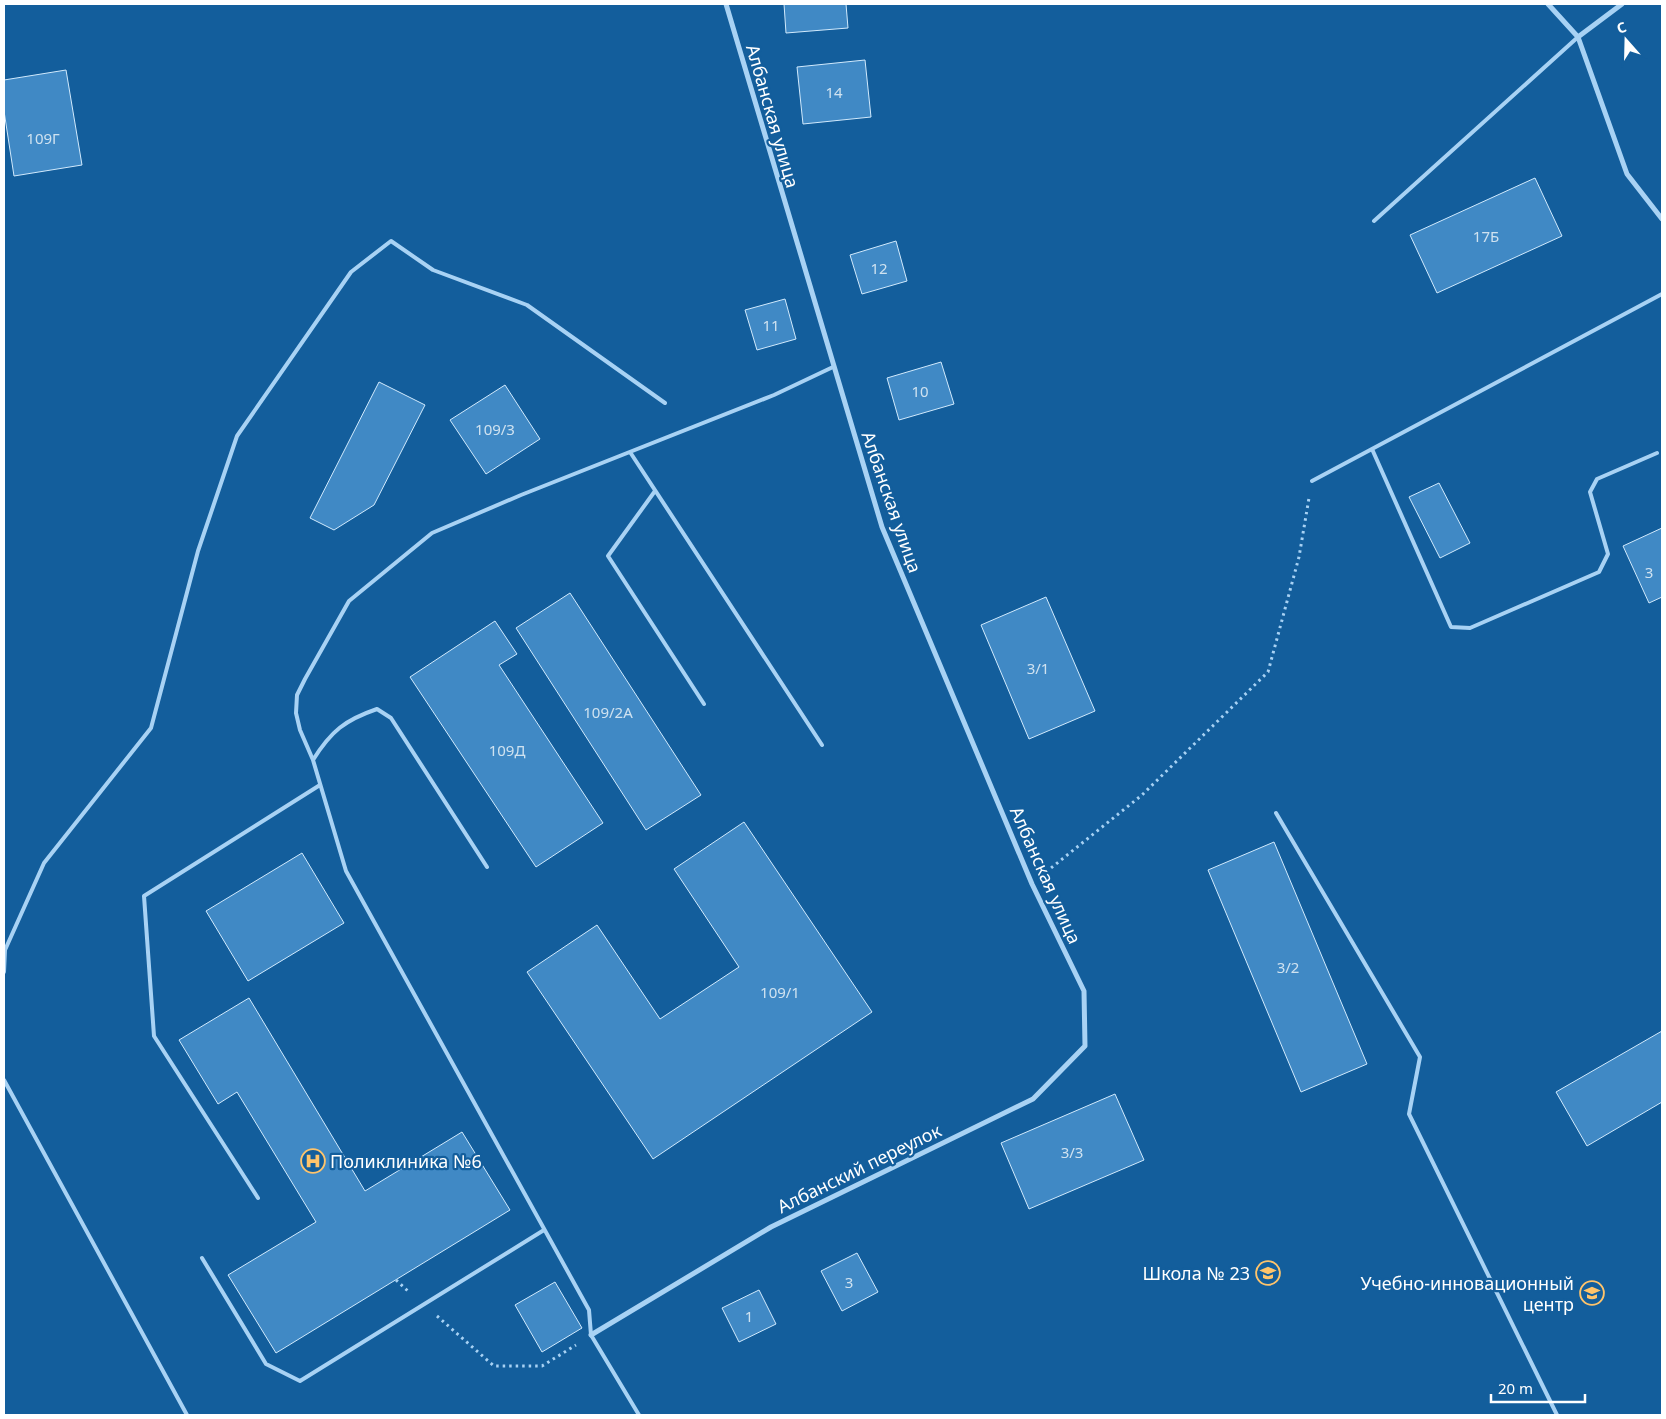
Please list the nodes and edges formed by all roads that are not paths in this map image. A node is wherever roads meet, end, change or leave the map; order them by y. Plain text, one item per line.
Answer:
1 (726, 4) edge
2 (1548, 4) edge
3 (1622, 4) edge
4 (1578, 38) junction
5 (1662, 219) edge
6 (1374, 221) dead end
7 (1662, 294) edge
8 (833, 367) junction
9 (665, 402) dead end
10 (1372, 449) junction
11 (630, 452) junction
12 (1657, 453) dead end
13 (1312, 481) road end
14 (655, 491) junction
15 (704, 704) dead end
16 (822, 745) dead end
17 (313, 760) junction
18 (320, 785) junction
19 (1276, 813) dead end
20 (487, 867) dead end
21 (4, 972) edge
22 (1084, 991) joint
23 (4, 1080) edge
24 (258, 1198) dead end
25 (544, 1230) junction
26 (202, 1258) dead end
27 (591, 1336) junction
28 (187, 1415) edge
29 (639, 1415) edge
30 (1557, 1415) edge

1 - 8 street, Албанская улица
2 - 4 street
3 - 4 street
4 - 5 street
4 - 6 lane
7 - 10 lane
8 - 11 lane
8 - 22 street, Албанская улица
9 - 21 lane
10 - 12 lane
10 - 13 lane
11 - 14 lane
11 - 17 lane
14 - 15 lane
14 - 16 lane
17 - 18 lane
17 - 20 lane
18 - 24 lane
18 - 25 lane
19 - 30 lane
22 - 27 street, Албанский переулок
23 - 28 lane
25 - 26 lane
25 - 27 lane
27 - 29 lane

